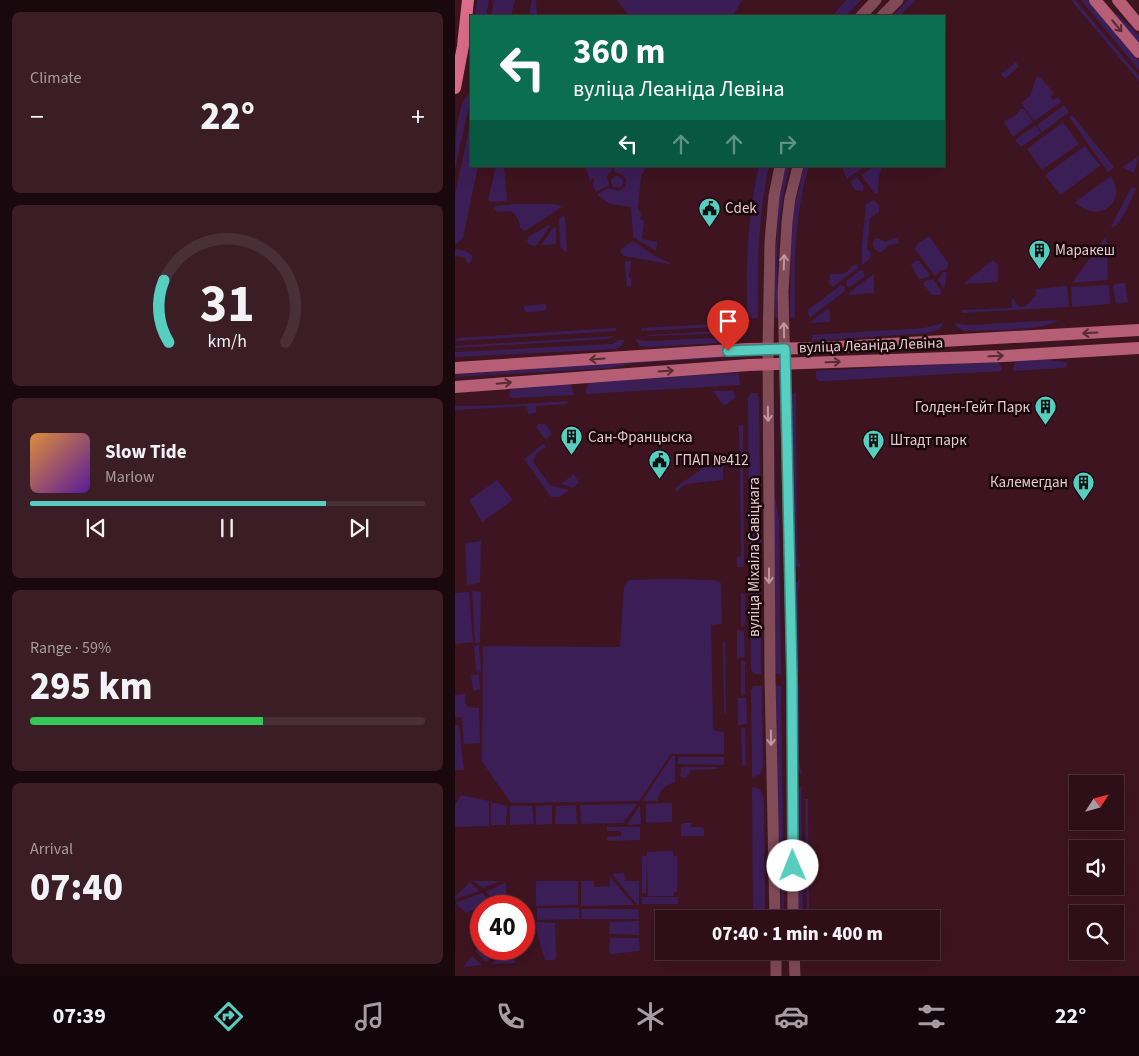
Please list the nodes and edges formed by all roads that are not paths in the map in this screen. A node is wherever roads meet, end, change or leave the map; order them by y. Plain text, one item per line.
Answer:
1 (468, 0) edge
2 (876, 0) edge
3 (898, 0) edge
4 (1095, 0) edge
5 (1118, 0) edge
6 (862, 15) edge
7 (883, 15) edge
8 (1139, 25) edge
9 (1139, 52) edge
10 (455, 88) edge
11 (780, 167) edge
12 (798, 167) edge
13 (1139, 330) edge
14 (1139, 348) edge
15 (768, 349) junction
16 (785, 349) junction
17 (785, 364) junction
18 (768, 365) junction
19 (455, 368) edge
20 (455, 387) edge
21 (775, 910) edge
22 (793, 910) edge
23 (776, 960) edge
24 (794, 960) edge
25 (776, 976) edge
26 (795, 976) edge

1 - 10 main road
2 - 6 street
3 - 7 street
4 -> 9 main road
5 - 8 main road
11 - 15 street, вуліца Міхаіла Савіцкага
16 -> 12 street
13 -> 16 main road, вуліца Леаніда Левіна
17 -> 14 main road, вуліца Леаніда Левіна
15 - 16 main road, вуліца Леаніда Левіна
15 - 18 street, вуліца Міхаіла Савіцкага
15 -> 19 main road, вуліца Леаніда Левіна
16 - 17 street
17 - 18 main road, вуліца Леаніда Левіна
17 - 22 street
20 -> 18 main road, вуліца Леаніда Левіна
18 -> 21 street, вуліца Міхаіла Савіцкага
23 - 25 street
24 - 26 street

